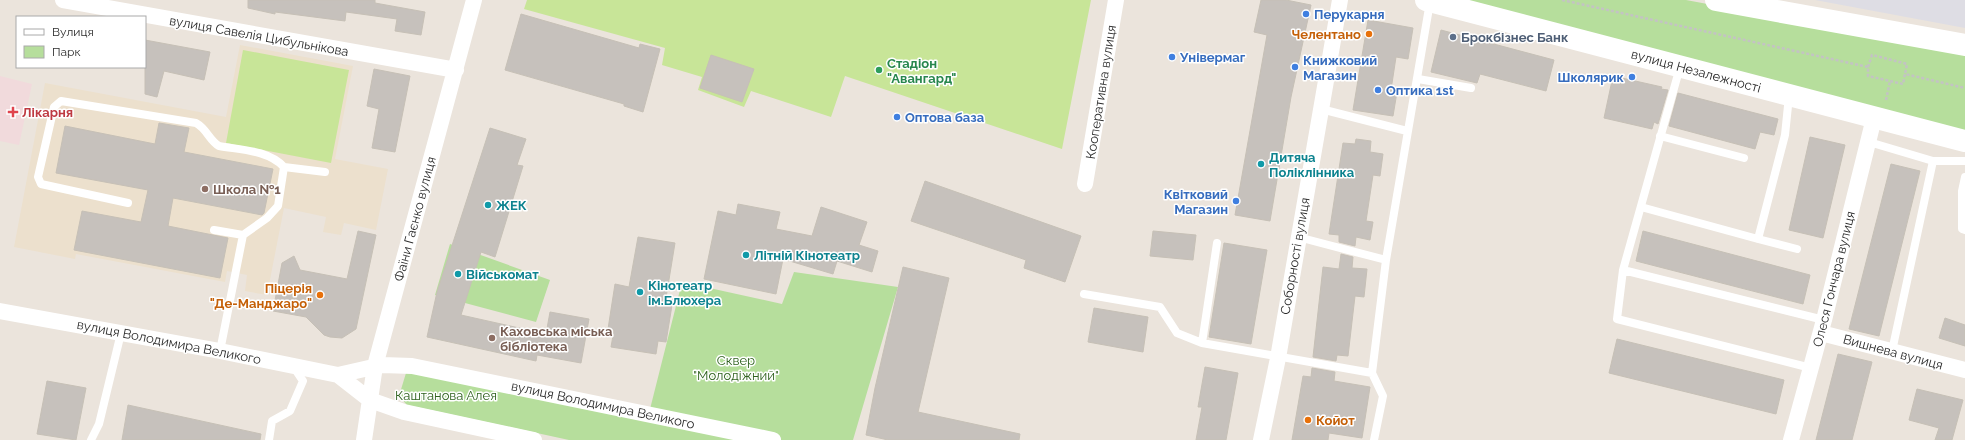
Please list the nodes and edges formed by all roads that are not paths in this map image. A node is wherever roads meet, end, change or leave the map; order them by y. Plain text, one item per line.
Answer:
1 (63, 0) edge
2 (474, 0) edge
3 (1116, 0) edge
4 (1340, 0) edge
5 (1716, 0) edge
6 (1428, 1) edge
7 (1965, 45) edge
8 (1680, 67) junction
9 (456, 70) junction
10 (1418, 79) junction
11 (1471, 88) dead end
12 (1789, 95) junction
13 (1321, 109) junction
14 (1874, 118) junction
15 (1407, 131) junction
16 (1660, 136) junction
17 (1965, 141) edge
18 (1869, 142) junction
19 (1744, 158) dead end
20 (1933, 161) junction
21 (1965, 162) edge
22 (284, 167) junction
23 (325, 172) dead end
24 (1965, 177) edge
25 (1085, 184) dead end
26 (128, 203) dead end
27 (1641, 207) junction
28 (214, 230) dead end
29 (1965, 230) edge
30 (243, 235) junction
31 (1298, 237) junction
32 (1758, 239) junction
33 (1217, 242) dead end
34 (1797, 249) dead end
35 (1386, 260) junction
36 (1624, 270) junction
37 (1084, 294) dead end
38 (0, 311) edge
39 (1822, 326) junction
40 (121, 333) junction
41 (1202, 343) junction
42 (220, 350) junction
43 (1892, 351) junction
44 (1278, 358) junction
45 (292, 366) junction
46 (376, 366) junction
47 (1811, 368) junction
48 (1965, 370) edge
49 (1372, 373) junction
50 (338, 375) junction
51 (370, 400) junction
52 (91, 440) edge
53 (269, 440) edge
54 (364, 440) edge
55 (534, 440) edge
56 (773, 440) edge
57 (1261, 440) edge
58 (1374, 440) edge
59 (1791, 440) edge

1 - 9 street, вулиця Савелія Цибульнікова
2 - 9 street, Фаїни Гаєнко вулиця
3 - 25 street, Кооперативна вулиця
4 - 13 street, Соборності вулиця
5 - 7 street
6 - 8 street, вулиця Незалежності
6 - 10 lane
8 - 12 street, вулиця Незалежності
8 - 16 lane
9 - 46 street, Фаїни Гаєнко вулиця
10 - 11 lane
10 - 15 lane
12 - 14 street, вулиця Незалежності
12 - 32 lane
13 - 15 lane
13 - 31 street, Соборності вулиця
14 - 17 street, вулиця Незалежності
14 - 18 street, Олеся Гончара вулиця
15 - 35 lane
16 - 19 lane
16 - 27 lane
18 - 20 lane
18 - 39 street, Олеся Гончара вулиця
20 - 21 lane
20 - 43 lane
22 - 23 lane
22 - 26 lane
22 - 30 lane
24 - 29 lane
27 - 32 lane
27 - 36 lane
28 - 30 lane
30 - 42 lane
31 - 35 lane
31 - 44 street, Соборності вулиця
32 - 34 lane
33 - 41 lane
35 - 49 lane
36 - 39 lane
36 - 47 lane
37 - 41 lane
38 - 40 street, вулиця Володимира Великого
39 - 43 street, Вишнева вулиця
39 - 47 street, Олеся Гончара вулиця
40 - 42 street, вулиця Володимира Великого
40 - 52 lane
41 - 44 lane
42 - 45 street, вулиця Володимира Великого
43 - 48 street, Вишнева вулиця
44 - 49 lane
44 - 57 street, Соборності вулиця
45 - 50 street, вулиця Володимира Великого
45 - 53 lane
46 - 50 street, вулиця Володимира Великого
46 - 51 street, Фаїни Гаєнко вулиця
46 - 56 street, вулиця Володимира Великого
47 - 59 street, Олеся Гончара вулиця
49 - 58 lane
50 - 51 street, вулиця Володимира Великого
51 - 54 street, Фаїни Гаєнко вулиця
51 - 55 street, вулиця Володимира Великого

